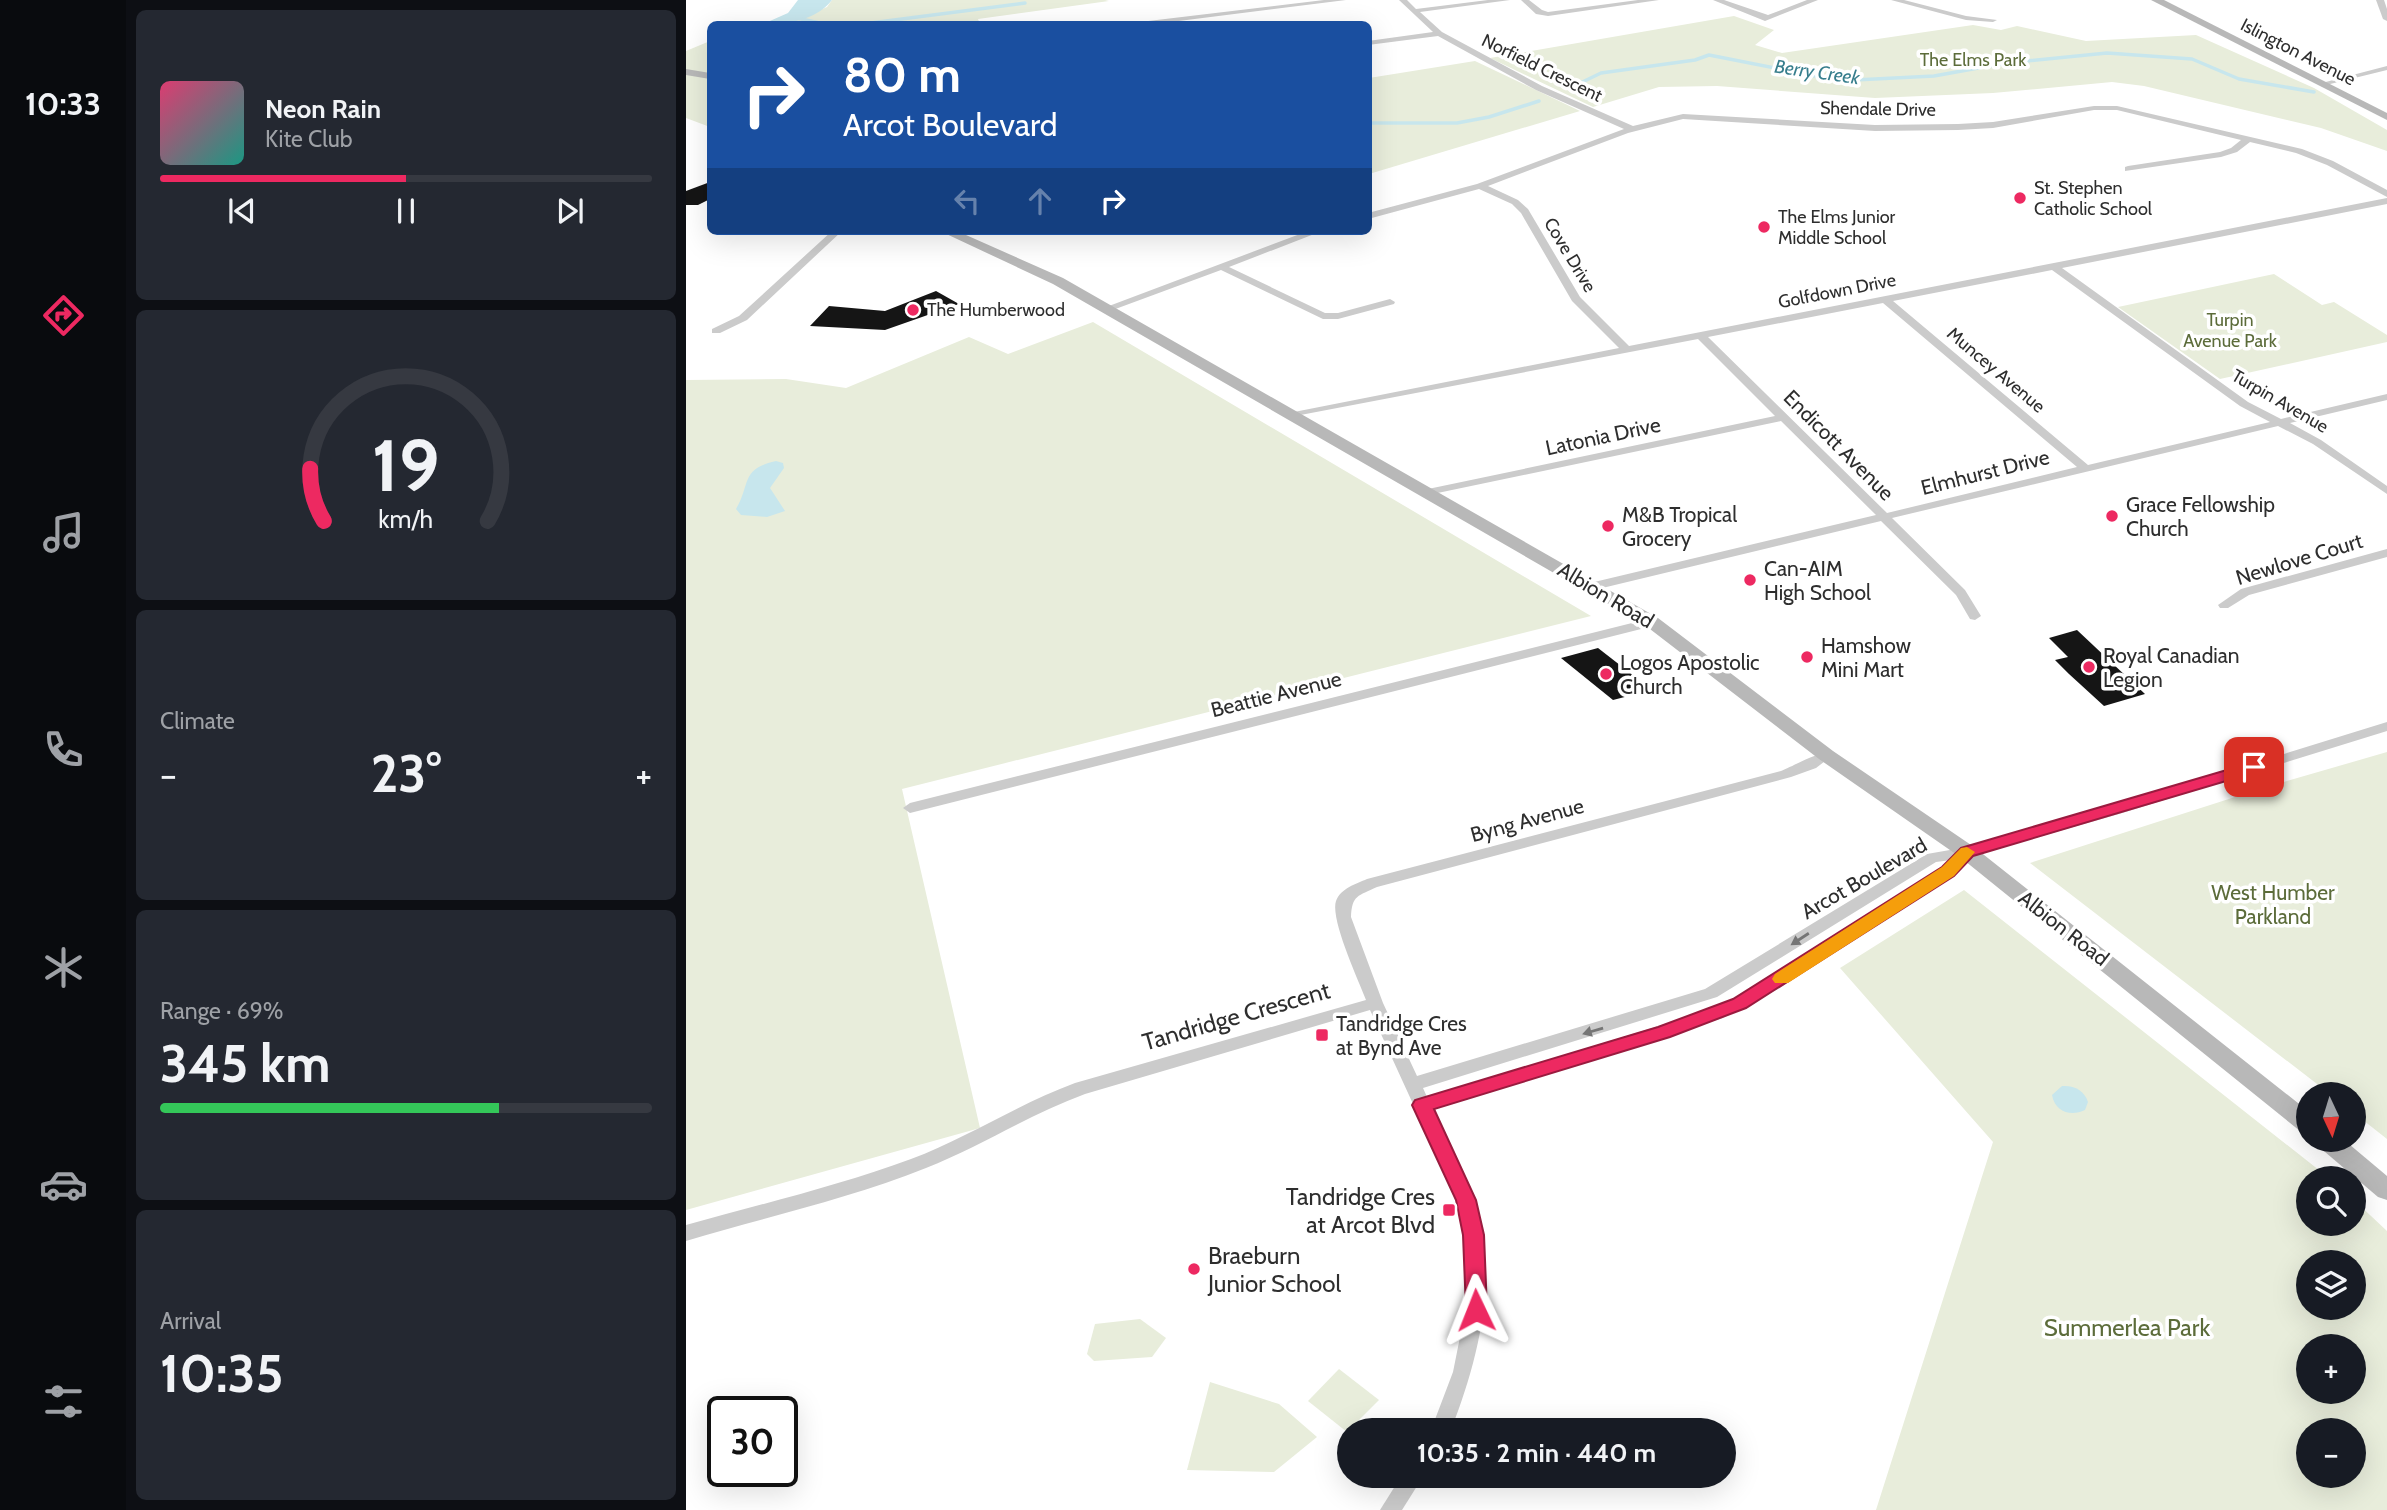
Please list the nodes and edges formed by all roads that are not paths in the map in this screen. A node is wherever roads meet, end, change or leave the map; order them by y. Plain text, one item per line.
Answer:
1 (1342, 0) edge
2 (1403, 0) edge
3 (1506, 0) edge
4 (1525, 0) edge
5 (1655, 0) edge
6 (1717, 0) edge
7 (1814, 0) edge
8 (1895, 0) edge
9 (2156, 0) edge
10 (2380, 0) edge
11 (1326, 1) edge
12 (1414, 11) junction
13 (2387, 19) edge
14 (1993, 20) dead end
15 (1164, 21) edge
16 (1439, 34) junction
17 (1372, 42) edge
18 (2387, 68) edge
19 (686, 72) edge
20 (707, 76) edge
21 (2322, 83) junction
22 (2387, 117) edge
23 (1632, 128) junction
24 (2248, 139) junction
25 (2128, 169) dead end
26 (1480, 186) junction
27 (2387, 194) edge
28 (2387, 201) edge
29 (1372, 215) edge
30 (833, 235) edge
31 (955, 235) edge
32 (1306, 235) edge
33 (1220, 266) junction
34 (2053, 266) junction
35 (1885, 299) junction
36 (1390, 302) dead end
37 (1107, 309) junction
38 (716, 331) dead end
39 (1700, 335) junction
40 (1627, 350) junction
41 (2387, 397) edge
42 (1294, 415) junction
43 (1785, 417) junction
44 (2279, 423) junction
45 (2084, 467) junction
46 (2387, 491) edge
47 (1429, 492) junction
48 (1882, 517) junction
49 (2387, 553) edge
50 (1594, 586) junction
51 (2224, 605) dead end
52 (1975, 616) dead end
53 (1652, 622) junction
54 (2387, 726) edge
55 (1826, 755) junction
56 (910, 808) dead end
57 (1967, 852) junction
58 (1375, 1003) junction
59 (1413, 1084) junction
60 (1422, 1105) junction
61 (2296, 1115) edge
62 (2341, 1152) edge
63 (2387, 1191) edge
64 (686, 1233) edge
65 (1446, 1418) edge
66 (1405, 1488) edge
67 (1390, 1510) edge

1 - 11 street
2 - 12 street, Norfield Crescent
3 - 12 street
4 - 5 street
6 - 7 street
8 - 14 street
9 - 21 main road, Islington Avenue
10 - 13 street
11 - 15 street
12 - 16 street, Norfield Crescent
16 - 17 street
16 - 23 street, Norfield Crescent
18 - 21 street
19 - 20 main road
21 - 22 main road, Islington Avenue
23 - 24 street, Shendale Drive
23 - 26 street, Shendale Drive
24 - 25 street
24 - 27 street, Shendale Drive
26 - 29 street, Shendale Drive
26 - 40 street, Cove Drive
28 - 34 street, Golfdown Drive
30 - 38 street
31 - 37 main road, Albion Road
32 - 33 street
33 - 36 street
33 - 37 street
34 - 35 street, Golfdown Drive
34 - 44 street, Turpin Avenue
35 - 39 street, Golfdown Drive
35 - 45 street, Muncey Avenue
37 - 42 main road, Albion Road
39 - 40 street, Golfdown Drive
39 - 43 street, Endicott Avenue
40 - 42 street, Golfdown Drive
41 - 44 street, Elmhurst Drive
42 - 47 main road, Albion Road
43 - 47 street, Latonia Drive
43 - 48 street, Endicott Avenue
44 - 45 street, Elmhurst Drive
44 - 46 street, Turpin Avenue
45 - 48 street, Elmhurst Drive
47 - 50 main road, Albion Road
48 - 50 street, Elmhurst Drive
48 - 52 street, Endicott Avenue
49 - 51 street, Newlove Court
50 - 53 main road, Albion Road
53 - 55 main road, Albion Road
53 - 56 street, Beattie Avenue
54 - 57 street
55 - 57 main road, Albion Road
55 - 58 street, Byng Avenue
57 -> 59 street, Arcot Boulevard
57 - 60 street, Arcot Boulevard
57 - 61 main road, Albion Road
58 - 59 street
58 - 64 street, Tandridge Crescent
59 - 60 street
60 - 65 street
62 - 63 main road
66 - 67 street

